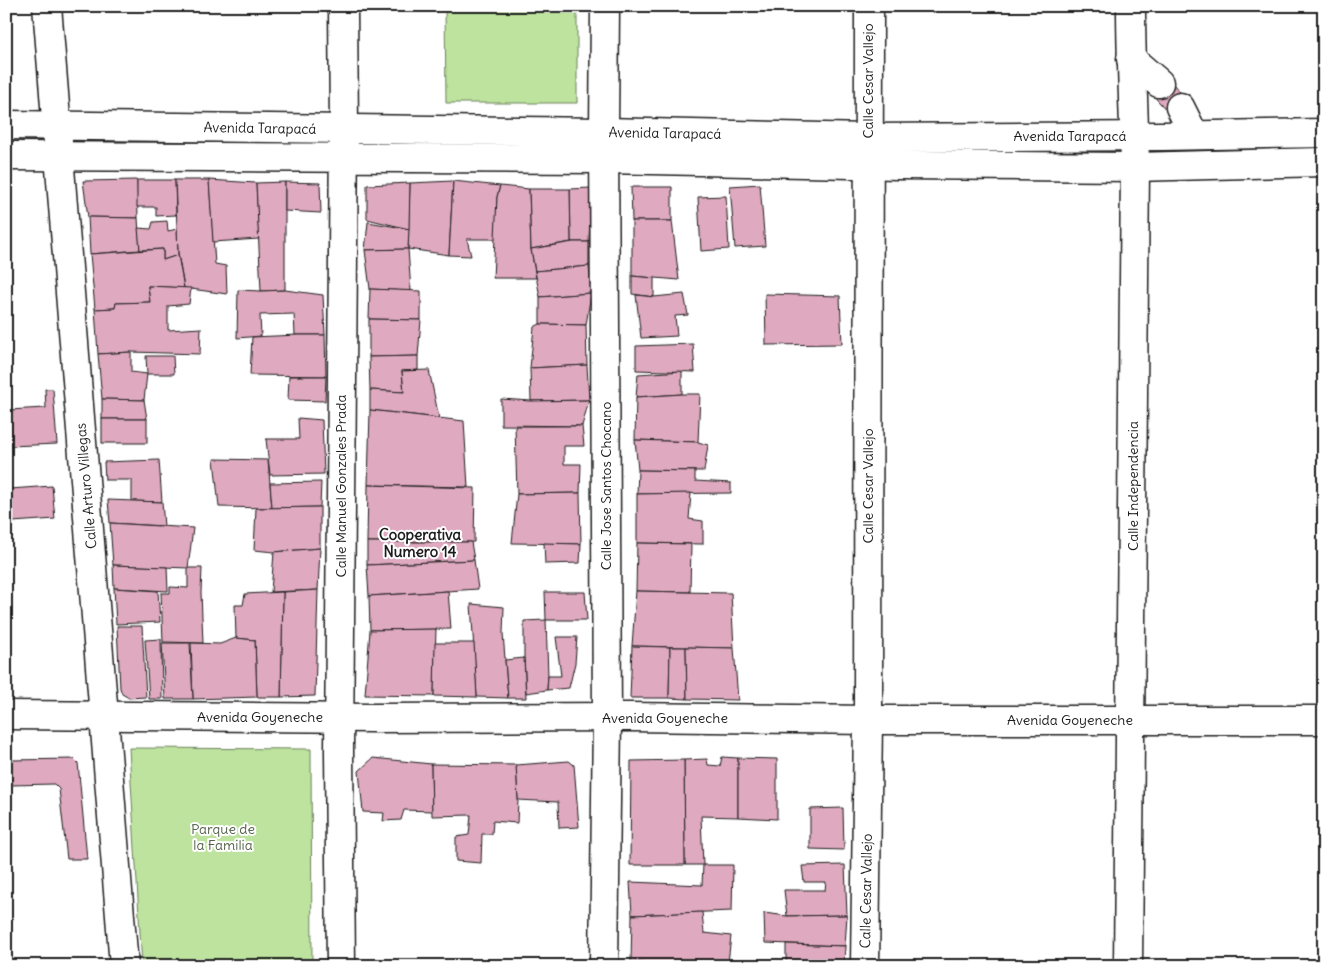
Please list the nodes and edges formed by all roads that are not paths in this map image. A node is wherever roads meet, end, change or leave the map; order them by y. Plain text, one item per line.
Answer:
1 (47, 6) edge
2 (343, 6) edge
3 (605, 6) edge
4 (869, 6) edge
5 (1131, 6) edge
6 (1131, 59) junction
7 (1159, 82) dead end
8 (1180, 107) dead end
9 (6, 125) edge
10 (57, 126) junction
11 (344, 129) junction
12 (604, 132) junction
13 (1324, 133) edge
14 (1194, 135) junction
15 (1135, 136) junction
16 (868, 151) junction
17 (6, 156) edge
18 (59, 157) junction
19 (344, 158) junction
20 (604, 159) junction
21 (1324, 162) edge
22 (1135, 167) junction
23 (6, 715) edge
24 (105, 716) junction
25 (340, 718) junction
26 (607, 718) junction
27 (868, 720) junction
28 (1131, 720) junction
29 (1324, 720) edge
30 (124, 966) edge
31 (341, 966) edge
32 (604, 966) edge
33 (865, 966) edge
34 (1128, 966) edge

1 - 10 street, Calle Arturo Villegas
2 - 11 street, Calle Manuel Gonzales Prada
3 - 12 street, Calle Jose Santos Chocano
4 - 16 street, Calle Cesar Vallejo
5 - 6 street, Calle Independencia
6 - 7 street
6 - 15 street, Calle Independencia
8 - 14 street
9 - 10 street, Avenida Tarapacá
10 - 11 street, Avenida Tarapacá
10 - 18 street, Calle Arturo Villegas
11 - 12 street, Avenida Tarapacá
11 - 19 street, Calle Manuel Gonzales Prada
12 - 16 street, Avenida Tarapacá
12 - 20 street, Calle Jose Santos Chocano
13 - 14 street, Avenida Tarapacá
14 - 15 street, Avenida Tarapacá
15 - 16 street, Avenida Tarapacá
15 - 22 street, Calle Independencia
16 - 20 street, Avenida Tarapacá
16 - 22 street, Avenida Tarapacá
16 - 27 street, Calle Cesar Vallejo
17 - 18 street, Avenida Tarapacá
18 - 19 street, Avenida Tarapacá
18 - 24 street, Calle Arturo Villegas
19 - 20 street, Avenida Tarapacá
19 - 25 street, Calle Manuel Gonzales Prada
20 - 26 street, Calle Jose Santos Chocano
21 - 22 street, Avenida Tarapacá
22 - 28 street, Calle Independencia
23 - 24 street, Avenida Goyeneche
24 - 25 street, Avenida Goyeneche
24 - 30 street, Calle Arturo Villegas
25 - 26 street, Avenida Goyeneche
25 - 31 street, Calle Manuel Gonzales Prada
26 - 27 street, Avenida Goyeneche
26 - 32 street, Calle Jose Santos Chocano
27 - 28 street, Avenida Goyeneche
27 - 33 street, Calle Cesar Vallejo
28 - 29 street, Avenida Goyeneche
28 - 34 street, Calle Independencia

